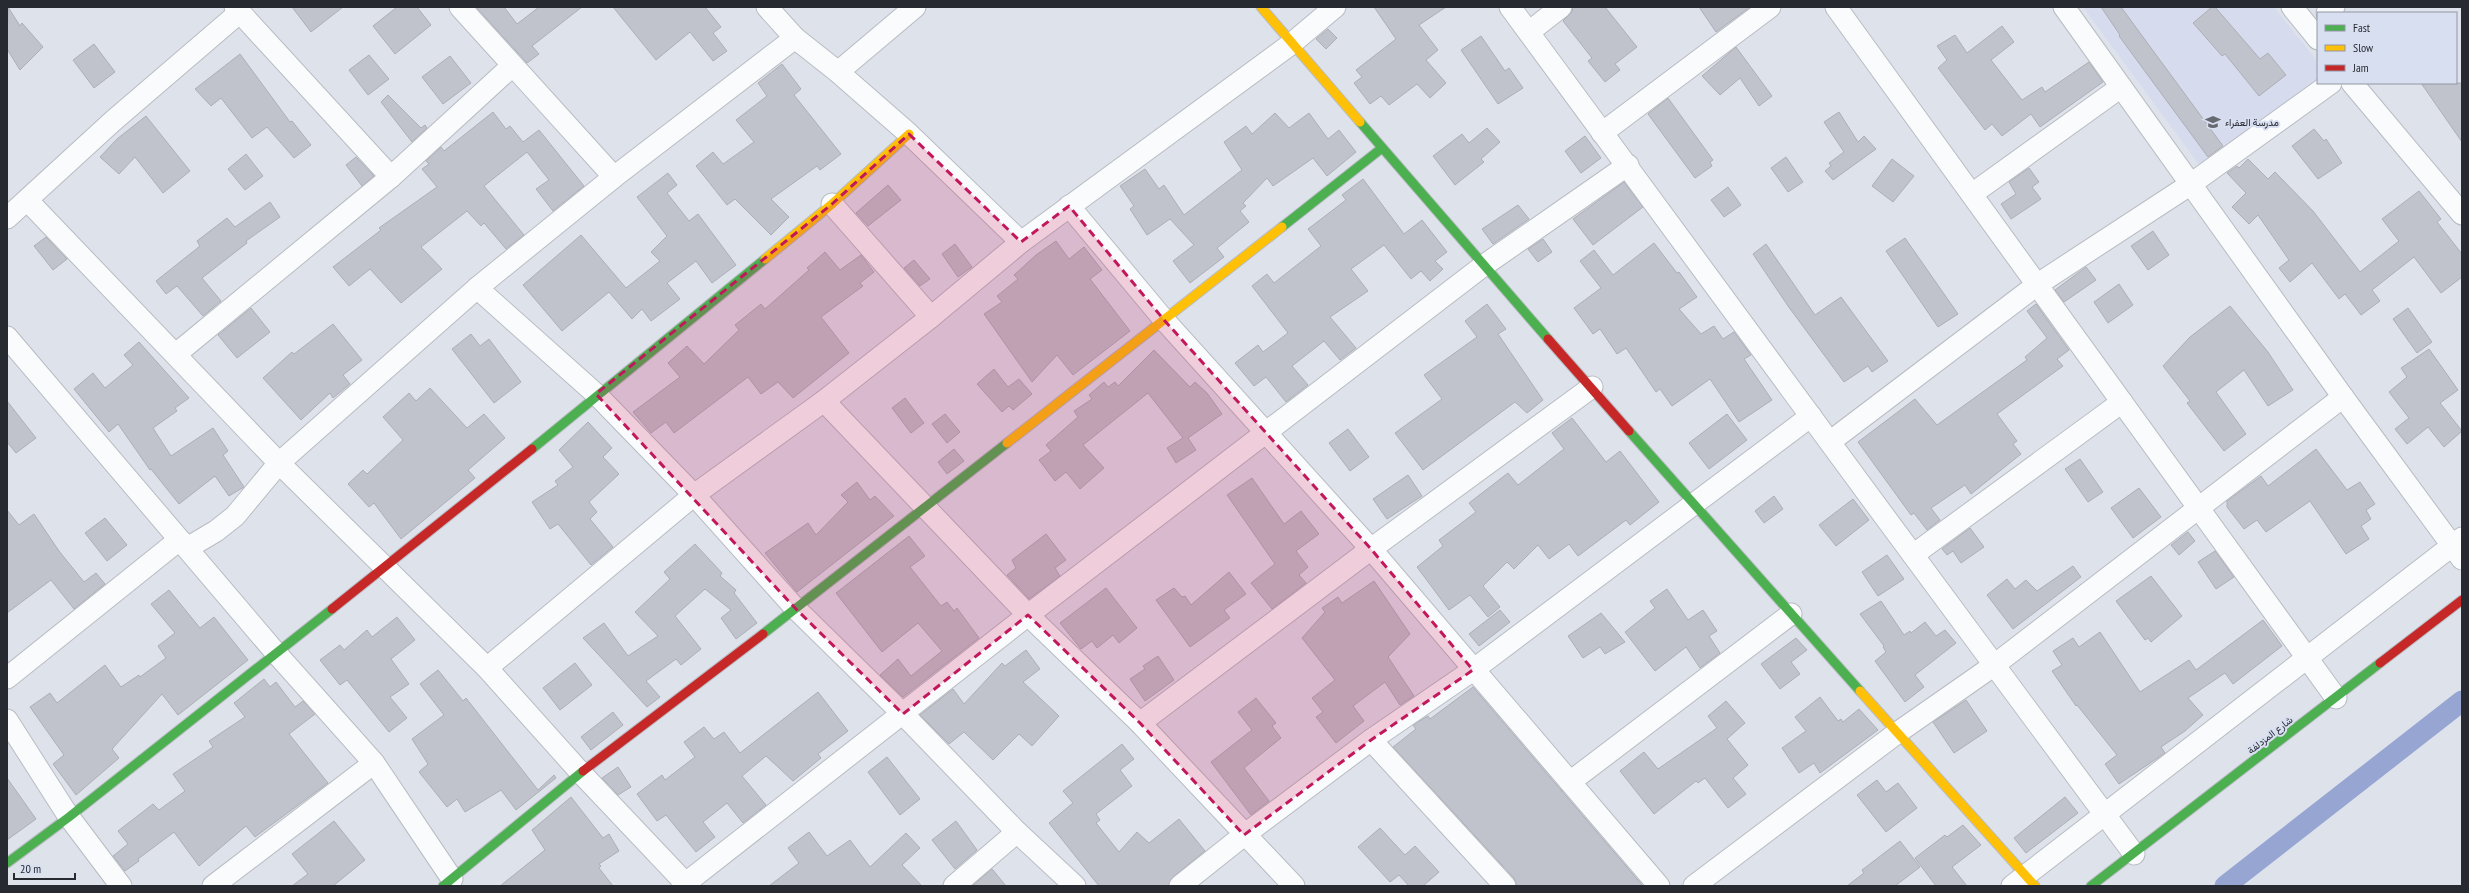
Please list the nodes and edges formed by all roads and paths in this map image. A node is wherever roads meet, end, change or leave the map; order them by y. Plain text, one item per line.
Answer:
1 (460, 7) edge
2 (767, 7) edge
3 (915, 7) edge
4 (1261, 7) edge
5 (1335, 7) edge
6 (1510, 7) edge
7 (1561, 7) edge
8 (1770, 7) edge
9 (1836, 7) edge
10 (2064, 7) edge
11 (2292, 7) edge
12 (237, 10) edge
13 (2315, 29) edge
14 (1529, 32) junction
15 (795, 38) junction
16 (1291, 44) junction
17 (512, 66) junction
18 (838, 72) junction
19 (2330, 84) edge
20 (2353, 84) edge
21 (2121, 87) junction
22 (1602, 133) junction
23 (909, 134) junction
24 (1382, 148) junction
25 (1628, 165) junction
26 (390, 177) junction
27 (614, 177) junction
28 (2191, 184) junction
29 (1972, 194) junction
30 (28, 201) junction
31 (832, 204) junction
32 (1069, 206) junction
33 (2462, 214) edge
34 (7, 218) edge
35 (1021, 242) junction
36 (1483, 266) junction
37 (2038, 284) junction
38 (477, 288) junction
39 (931, 317) junction
40 (1165, 321) junction
41 (7, 337) edge
42 (176, 354) junction
43 (1592, 387) junction
44 (596, 394) junction
45 (2343, 397) junction
46 (824, 400) junction
47 (2122, 402) junction
48 (1811, 416) junction
49 (1267, 433) junction
50 (1831, 441) junction
51 (279, 463) junction
52 (694, 496) junction
53 (1694, 504) junction
54 (2197, 507) junction
55 (924, 508) junction
56 (180, 540) junction
57 (2459, 547) edge
58 (1371, 549) junction
59 (1913, 554) junction
60 (386, 567) junction
61 (2462, 600) edge
62 (796, 609) junction
63 (1791, 614) junction
64 (1028, 615) junction
65 (276, 653) junction
66 (2307, 658) junction
67 (1993, 666) junction
68 (487, 668) junction
69 (1474, 670) junction
70 (7, 678) edge
71 (2336, 698) junction
72 (903, 714) junction
73 (7, 720) edge
74 (1140, 723) junction
75 (1897, 734) junction
76 (1371, 740) junction
77 (374, 762) junction
78 (581, 774) junction
79 (1570, 782) junction
80 (2104, 813) junction
81 (69, 817) junction
82 (1017, 832) junction
83 (1244, 835) junction
84 (2134, 854) junction
85 (7, 863) edge
86 (447, 882) edge
87 (2025, 883) edge
88 (685, 885) edge
89 (121, 886) edge
90 (213, 886) edge
91 (954, 886) edge
92 (1075, 886) edge
93 (1180, 886) edge
94 (1294, 886) edge
95 (1505, 886) edge
96 (1659, 886) edge
97 (1694, 886) edge
98 (2091, 886) edge

1 - 17 street
2 - 15 street
3 - 18 street
4 - 16 street
5 - 16 street
6 - 14 street
7 - 14 street
8 - 22 street
9 - 29 street
10 - 21 street
11 - 13 street
12 - 26 street
12 - 30 street
14 - 22 street
15 - 18 street
15 - 27 street
16 - 24 street
16 - 32 street
17 - 26 street
17 - 27 street
18 - 23 street
19 - 28 street
20 - 33 street
21 - 28 street
21 - 29 street
22 - 25 street
23 - 31 street
23 - 35 street
24 - 36 street
24 - 40 street
25 - 36 street
25 - 48 street
26 - 42 street
27 - 38 street
28 - 37 street
28 - 45 street
29 - 37 street
30 - 34 street
30 - 42 street
31 - 39 street
31 - 44 street
32 - 35 street
32 - 40 street
35 - 39 street
36 - 43 street
36 - 49 street
37 - 47 street
37 - 50 street
38 - 44 street
38 - 51 street
39 - 46 street
40 - 49 street
40 - 55 street
41 - 56 street
42 - 51 street
43 - 53 street
43 - 58 street
44 - 52 street
44 - 60 street
45 - 54 street
45 - 57 street
46 - 52 street
46 - 55 street
47 - 54 street
47 - 59 street
48 - 50 street
48 - 53 street
49 - 58 street
49 - 64 street
50 - 59 street
51 - 56 street
51 - 60 street
52 - 62 street
52 - 68 street
53 - 63 street
53 - 69 street
54 - 66 street
54 - 67 street
55 - 62 street
55 - 64 street
56 - 65 street
56 - 70 street
57 - 66 street
58 - 69 street
58 - 74 street
59 - 67 street
60 - 65 street
60 - 68 street
61 - 71 street, شارع المزدلفة
62 - 72 street
62 - 78 street
63 - 75 street
63 - 79 street
64 - 72 street
64 - 74 street
65 - 77 street
65 - 81 street
66 - 71 street
66 - 80 street
67 - 75 street
67 - 80 street
68 - 78 street
69 - 76 street
69 - 79 street
71 - 84 street, شارع المزدلفة
72 - 82 street
72 - 88 street
73 - 81 street
74 - 83 street
75 - 87 street
75 - 97 street
76 - 83 street
76 - 95 street
77 - 86 street
77 - 90 street
78 - 86 street
78 - 88 street
79 - 96 street
80 - 84 street
80 - 87 street
81 - 85 street
81 - 89 street
82 - 91 street
82 - 92 street
83 - 93 street
83 - 94 street
84 - 98 street, شارع المزدلفة

